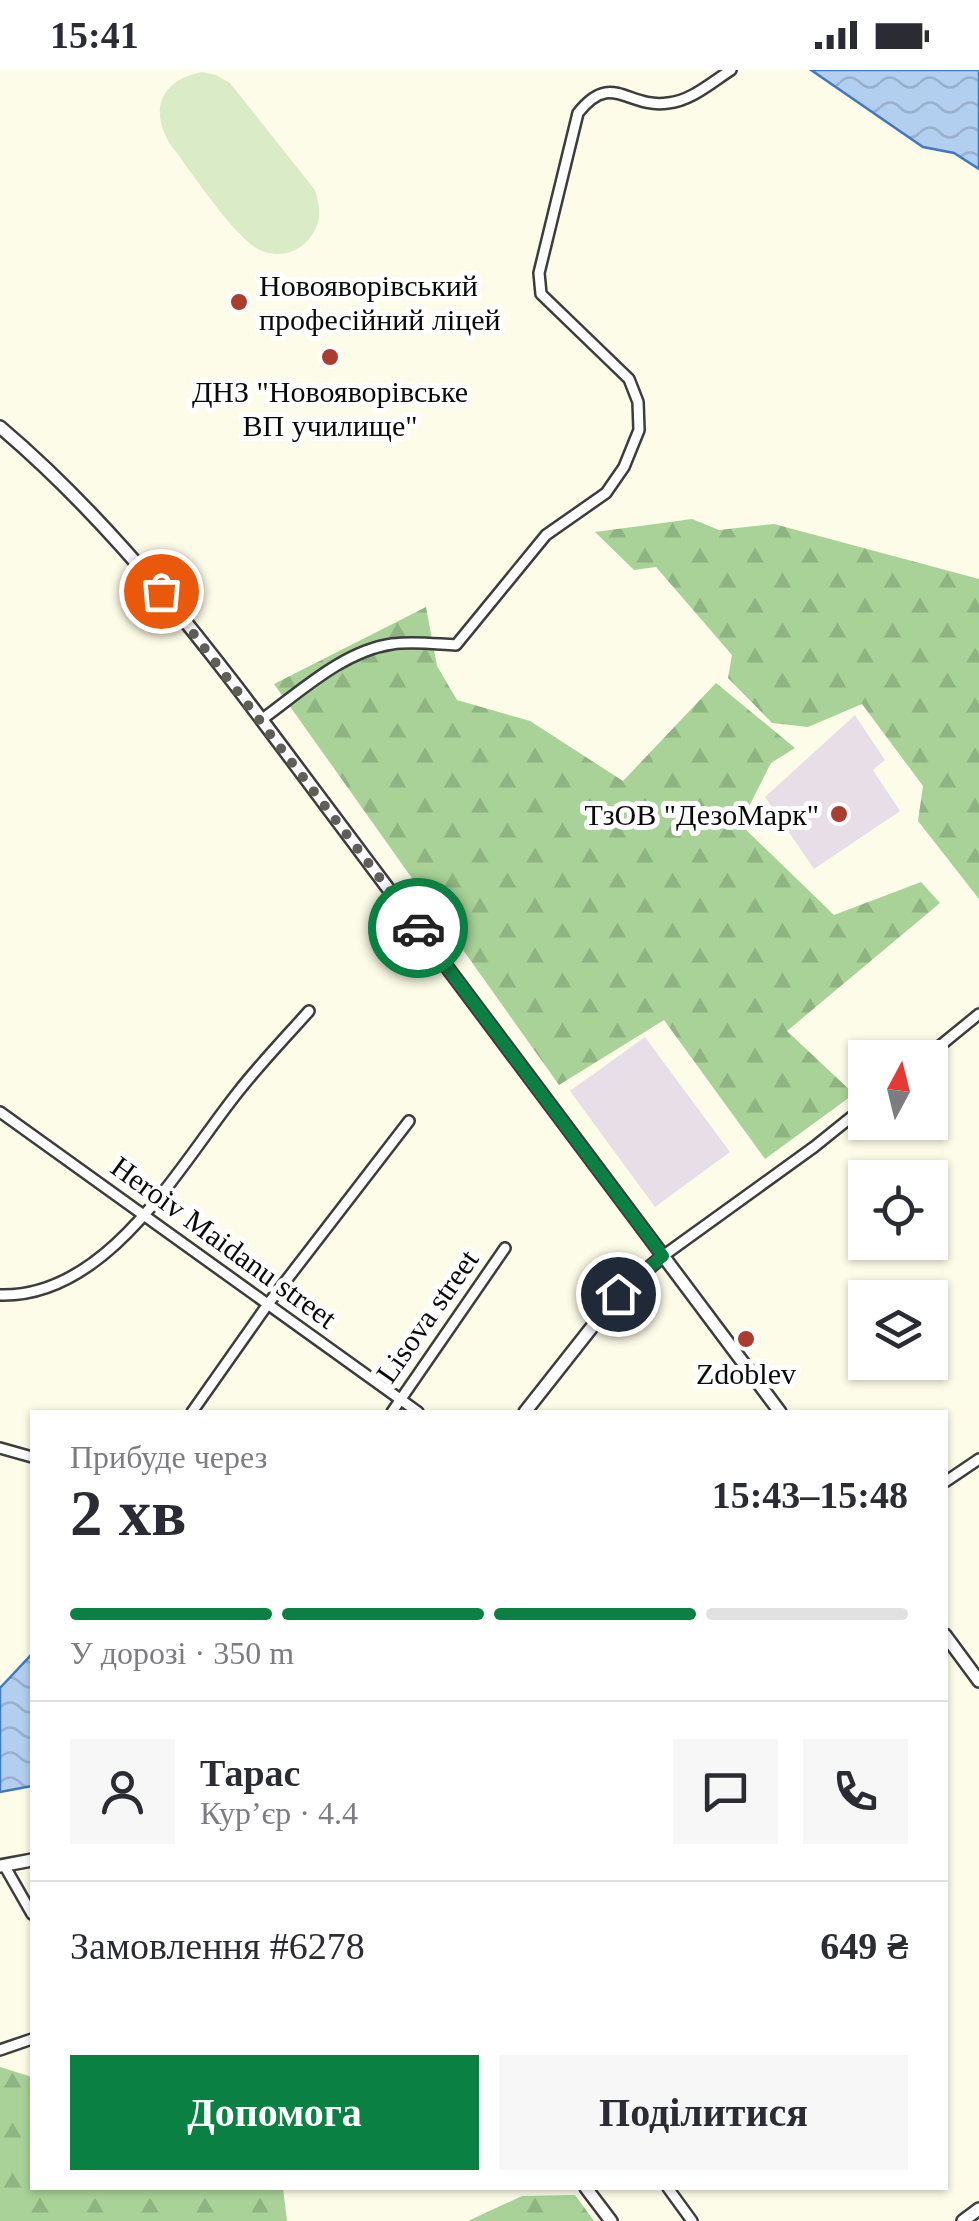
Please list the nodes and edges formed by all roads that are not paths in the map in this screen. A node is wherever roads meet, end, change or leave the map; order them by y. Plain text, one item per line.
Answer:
1 (731, 70) edge
2 (0, 427) edge
3 (261, 720) junction
4 (309, 1011) dead end
5 (979, 1014) edge
6 (947, 1040) edge
7 (0, 1112) edge
8 (848, 1120) edge
9 (409, 1121) dead end
10 (142, 1214) junction
11 (505, 1248) dead end
12 (663, 1256) junction
13 (0, 1295) edge
14 (268, 1304) junction
15 (398, 1398) junction
16 (193, 1410) edge
17 (393, 1410) edge
18 (415, 1410) edge
19 (526, 1410) edge
20 (778, 1410) edge
21 (0, 1448) edge
22 (30, 1456) edge
23 (979, 1458) edge
24 (948, 1480) edge
25 (948, 1639) edge
26 (979, 1682) edge
27 (30, 1860) edge
28 (2, 1866) edge
29 (30, 1911) edge
30 (30, 2040) edge
31 (0, 2050) edge
32 (588, 2190) edge
33 (669, 2190) edge
34 (979, 2210) edge
35 (611, 2221) edge
36 (692, 2221) edge
37 (963, 2221) edge

1 - 3 street
2 - 3 street
3 - 12 street
4 - 10 street
5 - 6 street
7 - 10 street, Heroiv Maidanu street
8 - 12 street
9 - 14 street
10 - 13 street
10 - 14 street, Heroiv Maidanu street
11 - 15 street, Lisova street
12 - 19 street
12 - 20 street
14 - 15 street, Heroiv Maidanu street
14 - 16 street
15 - 17 street, Lisova street
15 - 18 street, Heroiv Maidanu street
21 - 22 street
23 - 24 street
25 - 26 street
27 - 28 street
28 - 29 street
30 - 31 street
32 - 35 street
33 - 36 street
34 - 37 street

